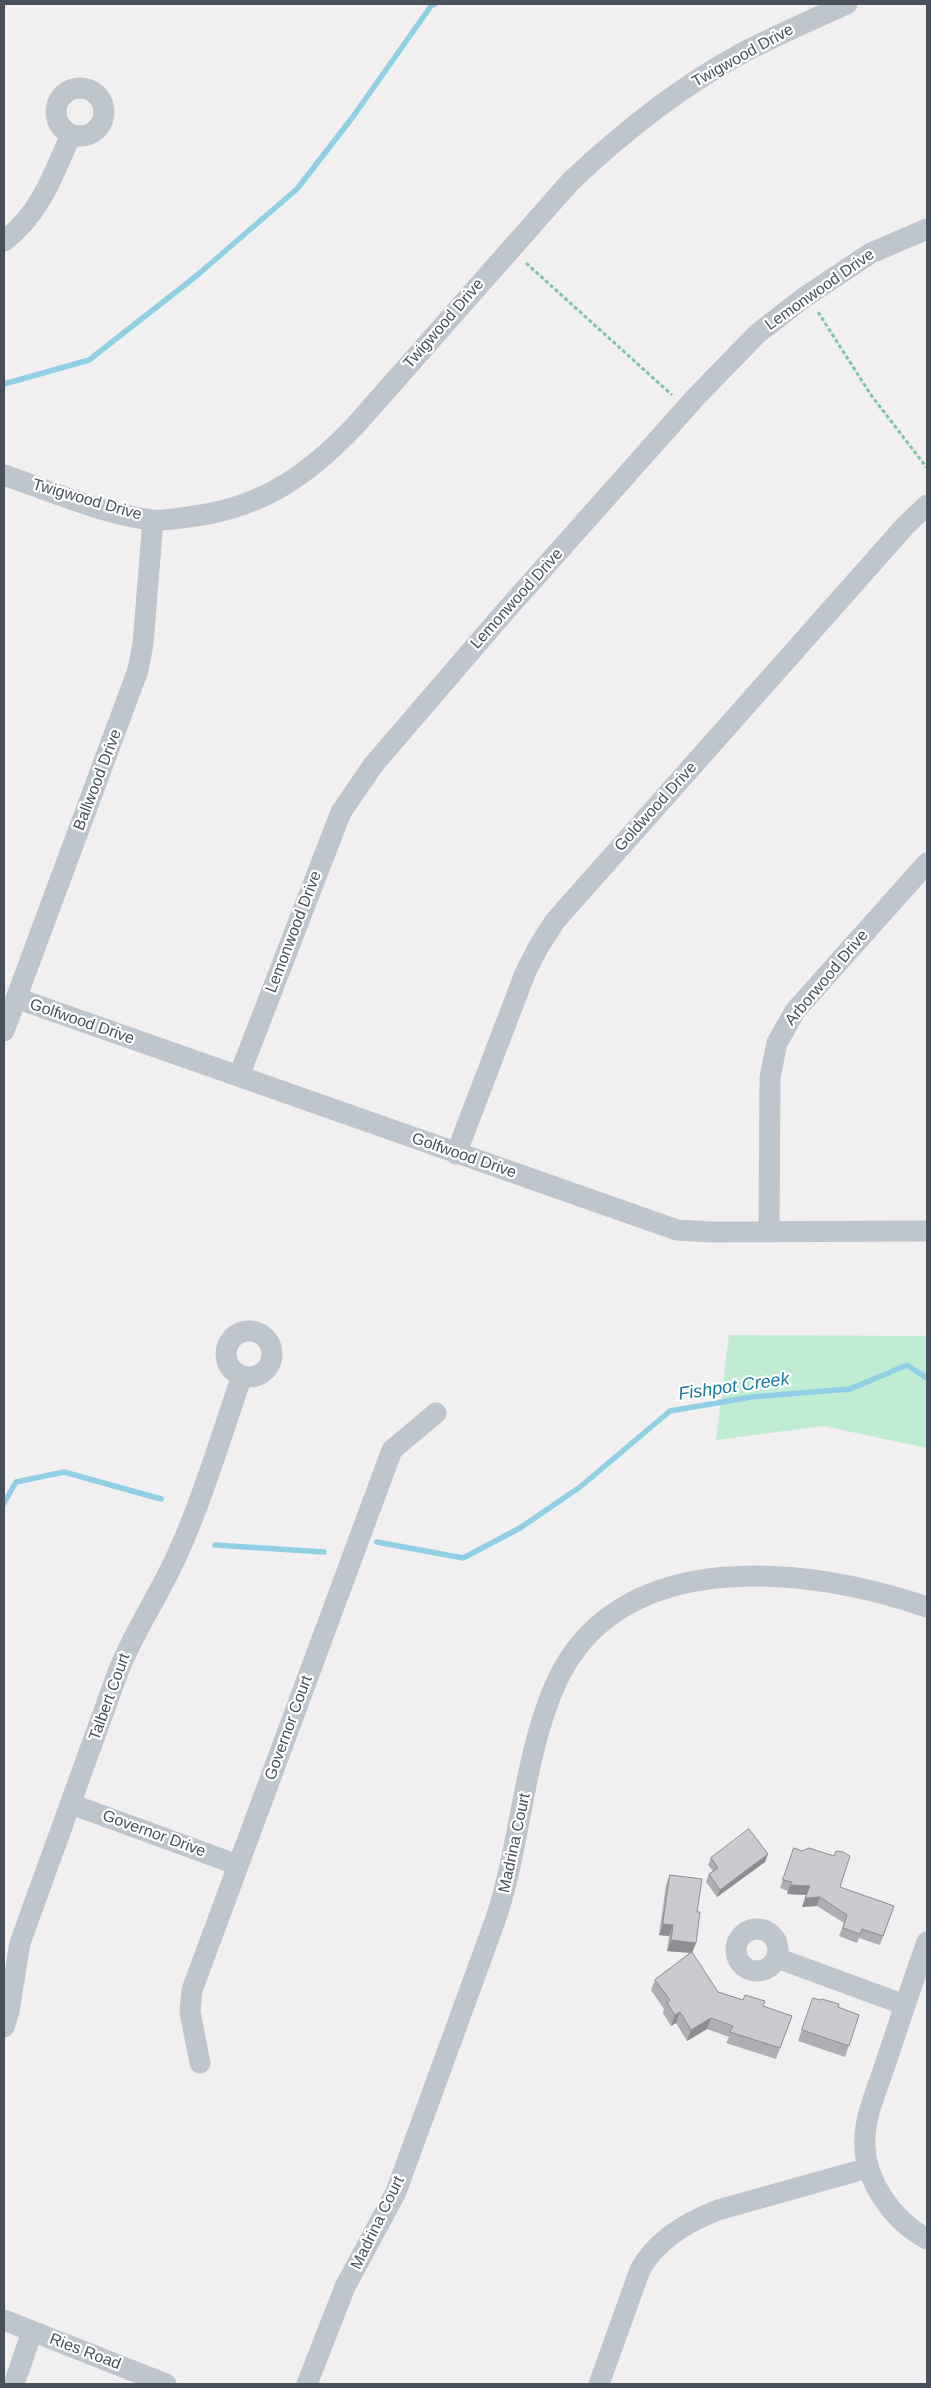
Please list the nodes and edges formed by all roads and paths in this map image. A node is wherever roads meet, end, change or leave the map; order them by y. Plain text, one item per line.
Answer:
1 (847, 4) edge
2 (71, 134) dead end
3 (927, 229) edge
4 (4, 241) edge
5 (526, 263) dead end
6 (816, 309) dead end
7 (672, 395) dead end
8 (927, 468) edge
9 (4, 475) edge
10 (927, 505) edge
11 (153, 520) junction
12 (927, 863) edge
13 (16, 998) junction
14 (4, 1032) edge
15 (239, 1076) junction
16 (456, 1154) junction
17 (927, 1231) edge
18 (769, 1232) junction
19 (242, 1376) dead end
20 (436, 1414) dead end
21 (927, 1607) edge
22 (71, 1804) junction
23 (238, 1865) junction
24 (927, 1942) edge
25 (777, 1958) dead end
26 (905, 2005) junction
27 (4, 2027) edge
28 (200, 2063) dead end
29 (868, 2168) junction
30 (927, 2239) edge
31 (4, 2320) edge
32 (32, 2332) junction
33 (14, 2384) edge
34 (166, 2384) edge
35 (307, 2384) edge
36 (599, 2384) edge

1 - 11 street, Twigwood Drive
2 - 4 street
3 - 15 street, Lemonwood Drive
5 - 7 path
6 - 8 path
9 - 11 street, Twigwood Drive
10 - 16 street, Goldwood Drive
11 - 13 street, Ballwood Drive
12 - 18 street, Arborwood Drive
13 - 14 street, Ballwood Drive
13 - 15 street, Golfwood Drive
15 - 16 street, Golfwood Drive
16 - 18 street, Golfwood Drive
17 - 18 street, Golfwood Drive
19 - 22 street, Talbert Court
20 - 23 street, Governor Court
21 - 35 street, Madrina Court
22 - 23 street, Governor Drive
22 - 27 street, Talbert Court
23 - 28 street, Governor Court
24 - 26 street
25 - 26 street
26 - 29 street
29 - 30 street
29 - 36 street
31 - 32 street, Ries Road
32 - 33 street
32 - 34 street, Ries Road

